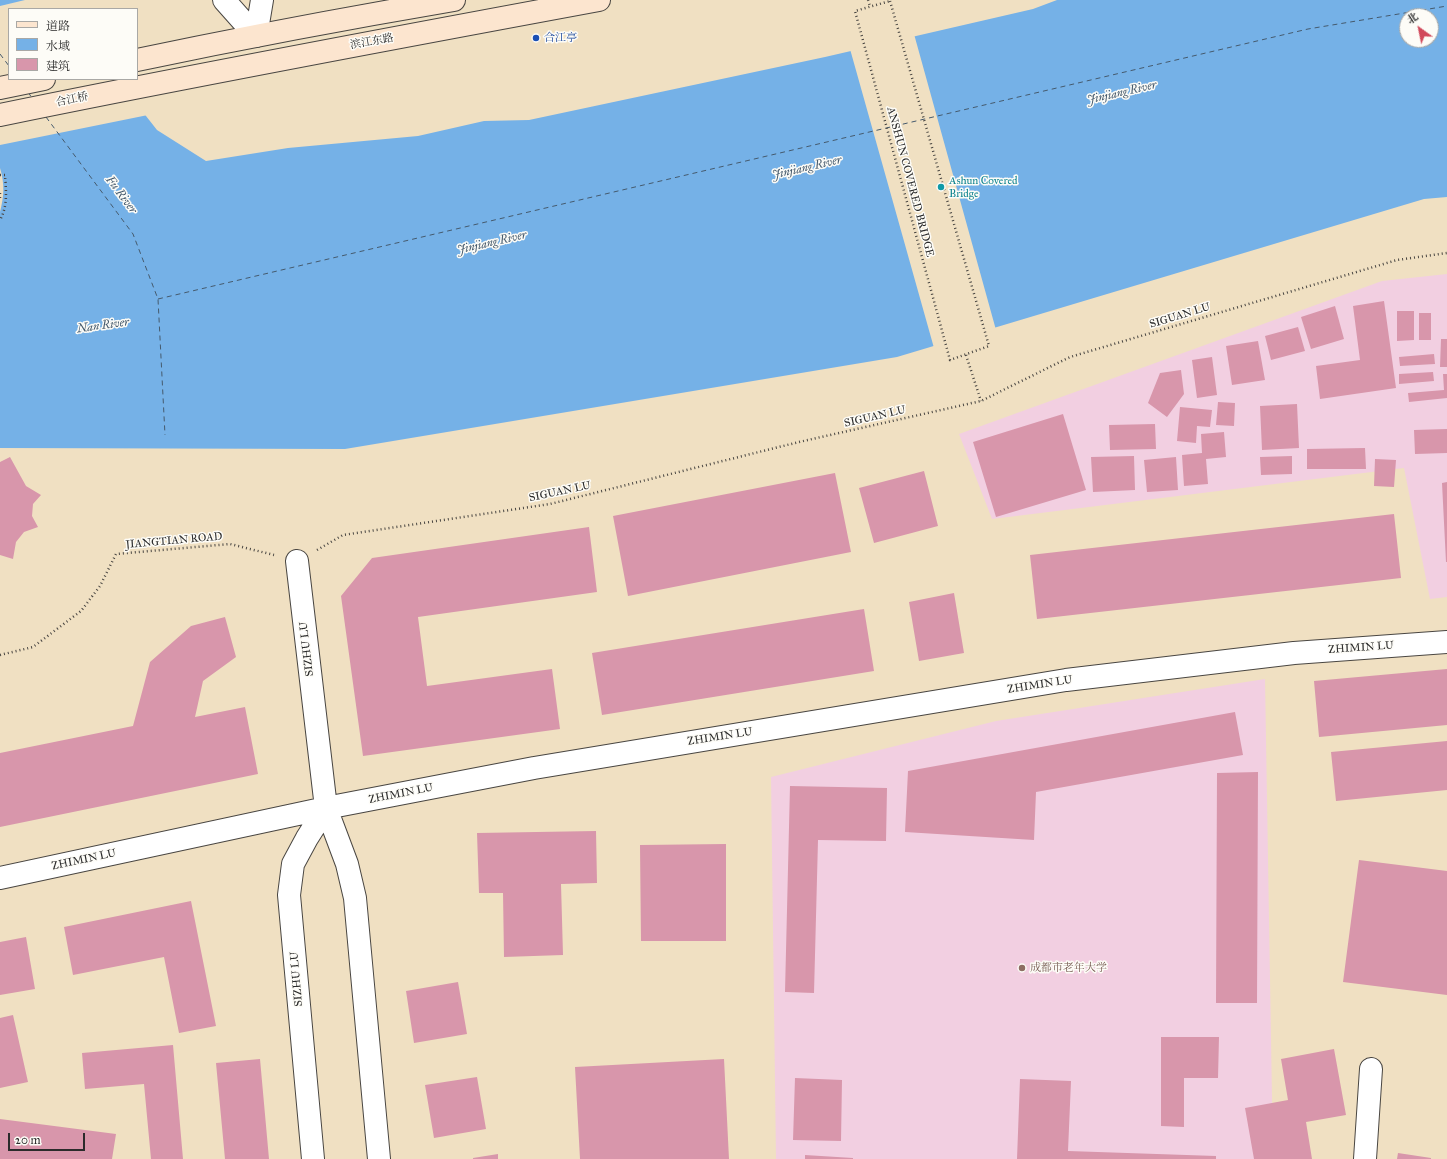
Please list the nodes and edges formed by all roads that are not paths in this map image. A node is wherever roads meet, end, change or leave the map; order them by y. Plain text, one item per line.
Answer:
1 (224, 0) edge
2 (262, 0) edge
3 (454, 0) edge
4 (599, 0) edge
5 (256, 36) junction
6 (138, 60) edge
7 (39, 80) edge
8 (145, 85) joint
9 (0, 88) edge
10 (0, 115) edge
11 (297, 561) road end
12 (1447, 642) edge
13 (326, 808) junction
14 (0, 878) edge
15 (1371, 1068) dead end
16 (314, 1159) edge
17 (379, 1159) edge
18 (1365, 1159) edge

1 - 5 street
2 - 5 street
3 - 5 main road
4 - 8 main road, 滨江东路
5 - 6 main road
7 - 9 main road
8 - 10 main road, 合江桥
11 - 13 street, SIZHU LU
12 - 13 street, ZHIMIN LU
13 - 14 street, ZHIMIN LU
13 - 16 street, SIZHU LU
13 - 17 street, SIZHU LU
15 - 18 street

